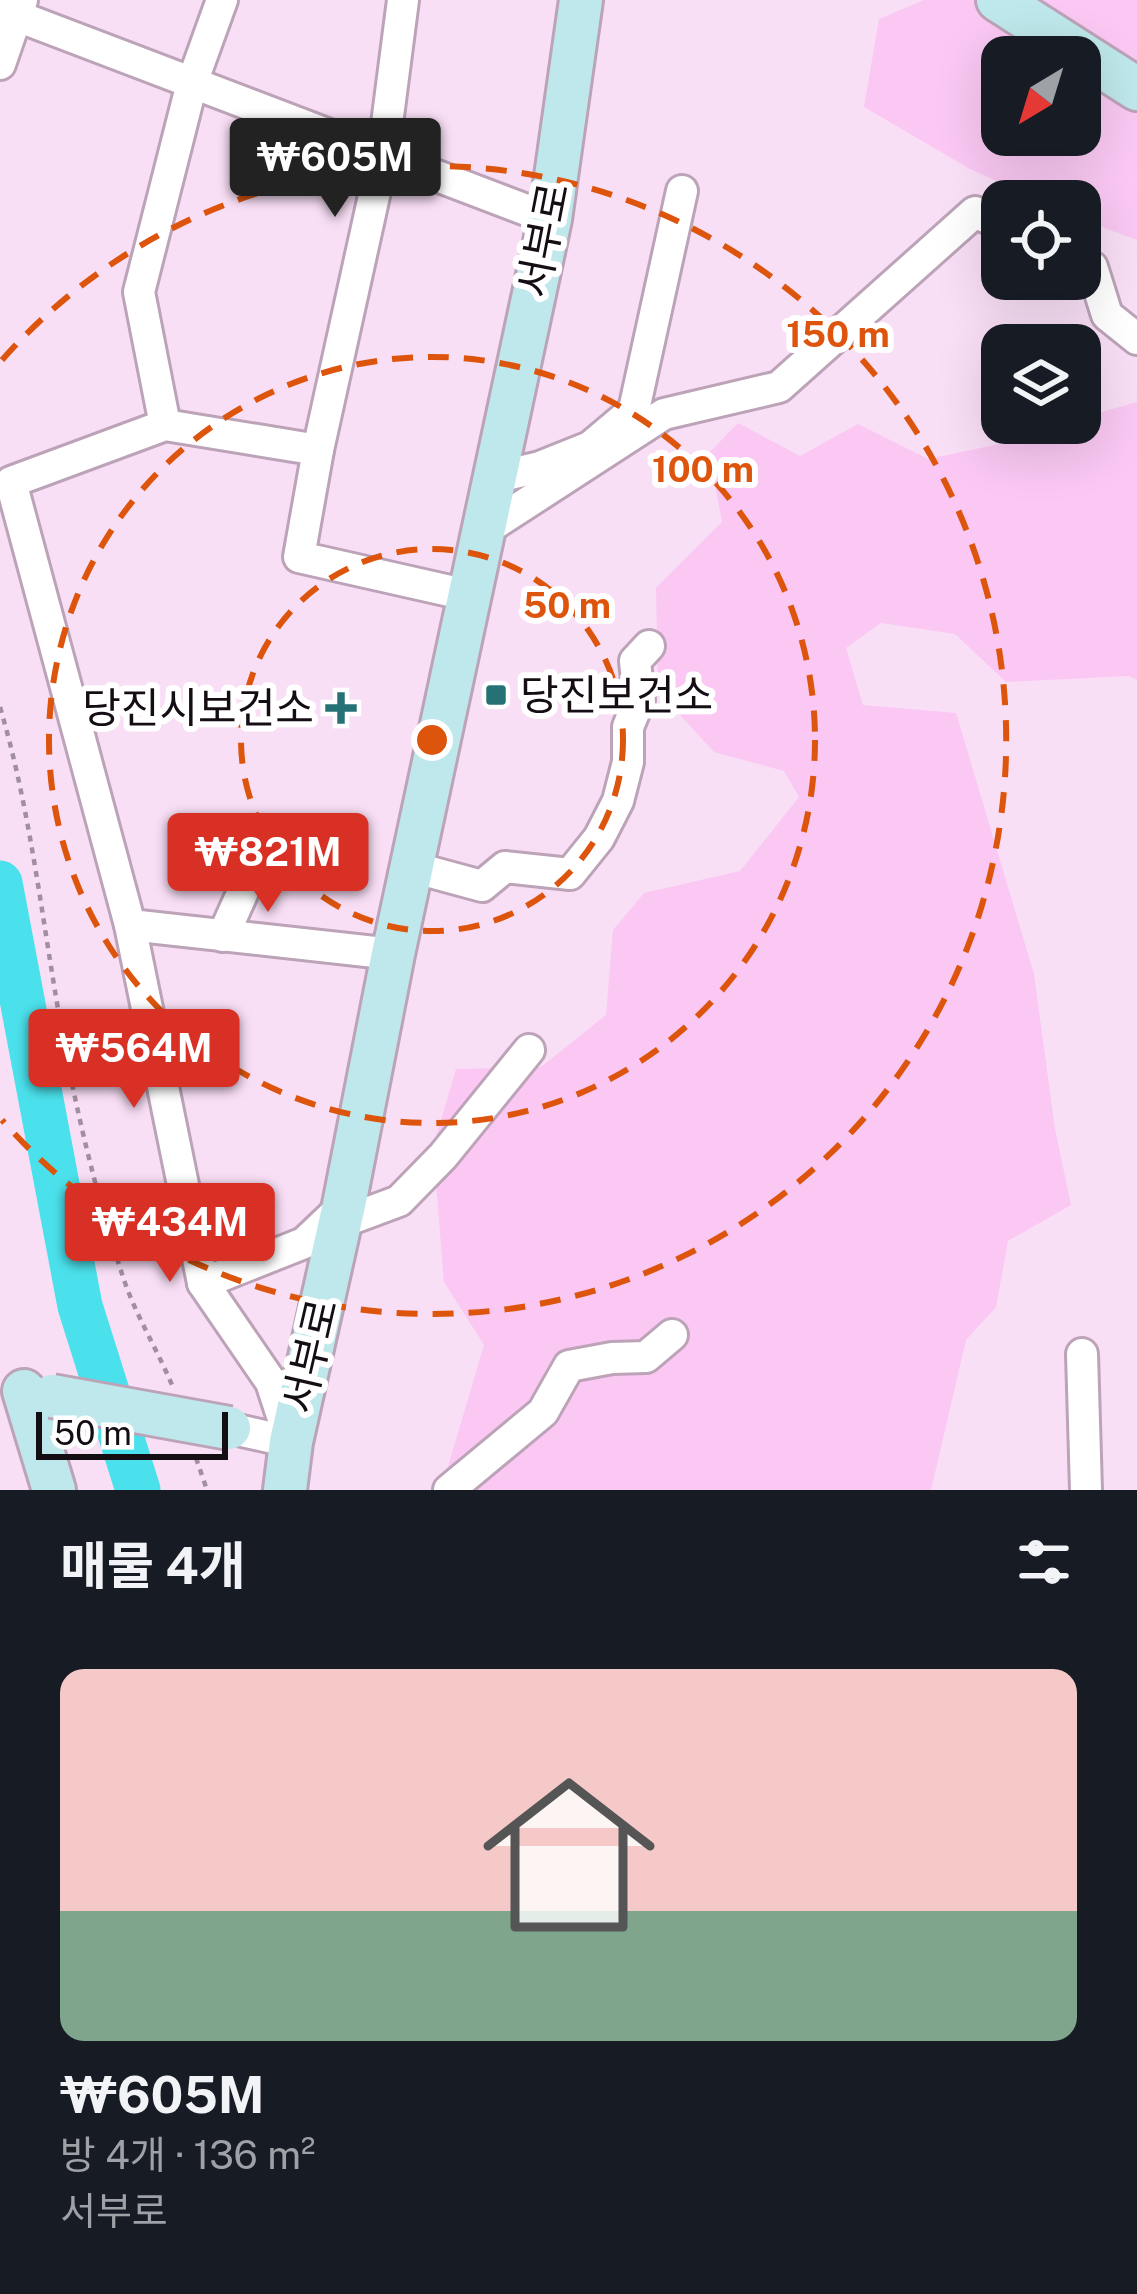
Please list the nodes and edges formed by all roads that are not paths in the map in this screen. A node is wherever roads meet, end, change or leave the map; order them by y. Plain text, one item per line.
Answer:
1 (222, 0) edge
2 (403, 0) edge
3 (581, 0) edge
4 (998, 0) edge
5 (13, 6) edge
6 (0, 64) edge
7 (192, 83) junction
8 (1137, 89) edge
9 (383, 155) junction
10 (682, 190) dead end
11 (981, 215) edge
12 (550, 220) junction
13 (1101, 296) edge
14 (1137, 339) edge
15 (164, 425) junction
16 (318, 450) junction
17 (6, 469) edge
18 (493, 478) junction
19 (482, 532) junction
20 (472, 596) junction
21 (649, 646) dead end
22 (254, 867) dead end
23 (412, 867) junction
24 (130, 926) junction
25 (223, 936) junction
26 (393, 954) junction
27 (529, 1050) dead end
28 (342, 1214) junction
29 (203, 1283) junction
30 (672, 1335) dead end
31 (1082, 1354) dead end
32 (25, 1390) edge
33 (212, 1439) joint
34 (291, 1442) junction
35 (54, 1490) edge
36 (285, 1490) edge
37 (449, 1490) edge
38 (1086, 1490) edge

1 - 7 street
2 - 9 street
3 - 12 main road, 서부로
4 - 8 main road
5 - 6 street
5 - 7 street
7 - 9 street
7 - 15 street
9 - 12 street
9 - 16 street
10 - 18 street
11 - 19 street
12 - 18 main road, 서부로
13 - 14 street
15 - 16 street
15 - 17 street
16 - 20 street
17 - 24 street
18 - 19 main road, 서부로
19 - 20 main road, 서부로
20 - 23 main road, 서부로
21 - 23 street
22 - 25 street
23 - 26 main road, 서부로
24 - 25 street
24 - 29 street
25 - 26 street
26 - 28 main road, 서부로
27 - 28 street
28 - 29 street
28 - 34 main road, 서부로
29 - 34 street
30 - 37 street
31 - 38 street
32 - 33 main road, bridge
32 - 35 main road
33 - 34 street
34 - 36 main road, 서부로

